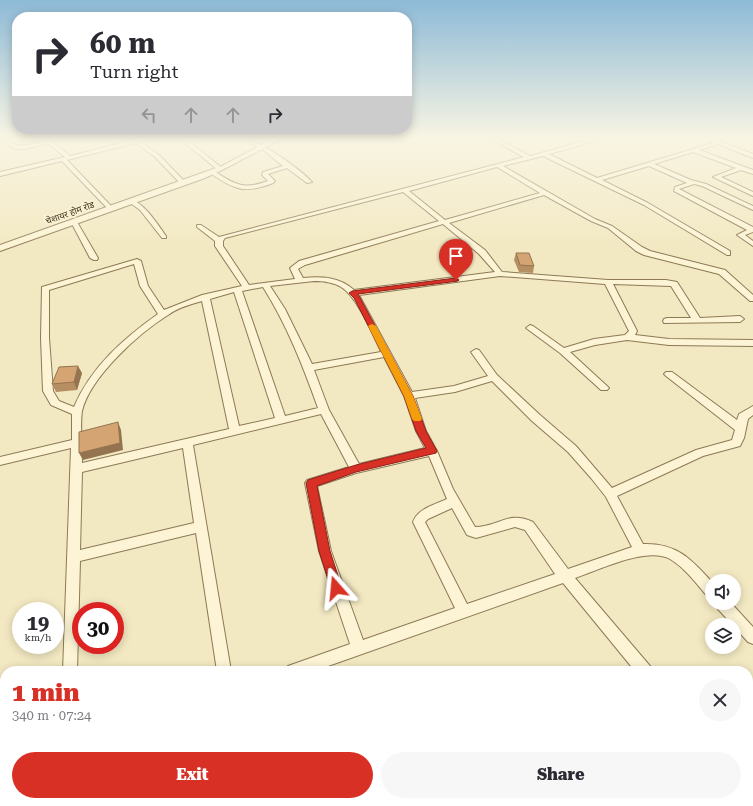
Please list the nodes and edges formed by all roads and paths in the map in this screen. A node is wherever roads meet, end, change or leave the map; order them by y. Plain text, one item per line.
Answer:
1 (83, 177) edge
2 (177, 177) edge
3 (200, 177) edge
4 (220, 177) edge
5 (267, 177) edge
6 (302, 177) edge
7 (457, 177) edge
8 (518, 177) edge
9 (588, 177) edge
10 (606, 177) edge
11 (680, 177) edge
12 (717, 177) edge
13 (595, 180) junction
14 (309, 182) dead end
15 (692, 182) junction
16 (183, 183) junction
17 (404, 190) junction
18 (545, 192) junction
19 (753, 194) edge
20 (131, 201) junction
21 (753, 208) edge
22 (111, 209) junction
23 (444, 221) junction
24 (74, 222) junction
25 (199, 226) dead end
26 (753, 230) edge
27 (164, 237) dead end
28 (219, 240) junction
29 (753, 244) edge
30 (0, 248) edge
31 (727, 253) dead end
32 (94, 258) dead end
33 (500, 274) junction
34 (300, 280) junction
35 (608, 282) junction
36 (265, 284) junction
37 (242, 288) junction
38 (352, 293) junction
39 (205, 298) junction
40 (753, 299) edge
41 (163, 314) junction
42 (740, 319) dead end
43 (697, 320) junction
44 (667, 321) dead end
45 (530, 328) dead end
46 (627, 337) junction
47 (753, 343) edge
48 (563, 350) junction
49 (476, 352) dead end
50 (387, 354) junction
51 (309, 368) junction
52 (669, 374) dead end
53 (494, 377) junction
54 (604, 388) dead end
55 (409, 396) junction
56 (324, 410) junction
57 (753, 410) edge
58 (77, 412) junction
59 (281, 420) junction
60 (740, 428) junction
61 (235, 430) junction
62 (188, 442) junction
63 (77, 443) junction
64 (432, 451) junction
65 (0, 461) edge
66 (76, 469) junction
67 (356, 469) junction
68 (610, 494) junction
69 (454, 501) junction
70 (201, 527) junction
71 (640, 550) junction
72 (74, 557) junction
73 (564, 575) junction
74 (705, 584) edge
75 (728, 610) edge
76 (463, 611) junction
77 (753, 637) edge
78 (359, 648) junction
79 (70, 666) edge
80 (223, 666) edge
81 (307, 666) edge
82 (641, 666) edge

1 - 22 street
2 - 16 street
3 - 16 street, चेशायर होम रोड
4 - 5 street
6 - 14 street
7 - 17 street
8 - 18 street
9 - 13 street
10 - 13 street
11 - 15 street
12 - 19 street
13 - 31 street
15 - 21 street
15 - 26 street
16 - 20 street, चेशायर होम रोड
17 - 23 street
17 - 28 street
18 - 23 street
18 - 40 street
20 - 22 street, चेशायर होम रोड
20 - 27 street
22 - 24 street, चेशायर होम रोड
23 - 33 street
23 - 34 street
24 - 30 street, चेशायर होम रोड
24 - 32 street
25 - 28 street
26 - 29 street
28 - 37 street
33 - 35 street
33 - 38 street
34 - 36 street
34 - 38 street
35 - 43 street
35 - 46 street
36 - 37 street
36 - 51 street
37 - 39 street
37 - 59 street
38 - 50 street
39 - 41 street
39 - 61 street
41 - 58 street
41 - 58 street
42 - 43 street
43 - 44 street
45 - 48 street
46 - 47 street
46 - 48 street
48 - 54 street
49 - 53 street
50 - 51 street
50 - 55 street
51 - 56 street
52 - 60 street
53 - 55 street
53 - 68 street
55 - 64 street
56 - 59 street
56 - 67 street
57 - 60 street
58 - 63 street
59 - 61 street
60 - 68 street
61 - 62 street
62 - 66 street
62 - 70 street
63 - 65 street
63 - 66 street
64 - 67 street
64 - 69 street
66 - 72 street
67 - 78 street
68 - 71 street
69 - 73 street
69 - 76 street
70 - 72 street
70 - 80 street
71 - 73 street
71 - 74 street
72 - 79 street
73 - 76 street
73 - 82 street
75 - 77 street
76 - 78 street
78 - 81 street

